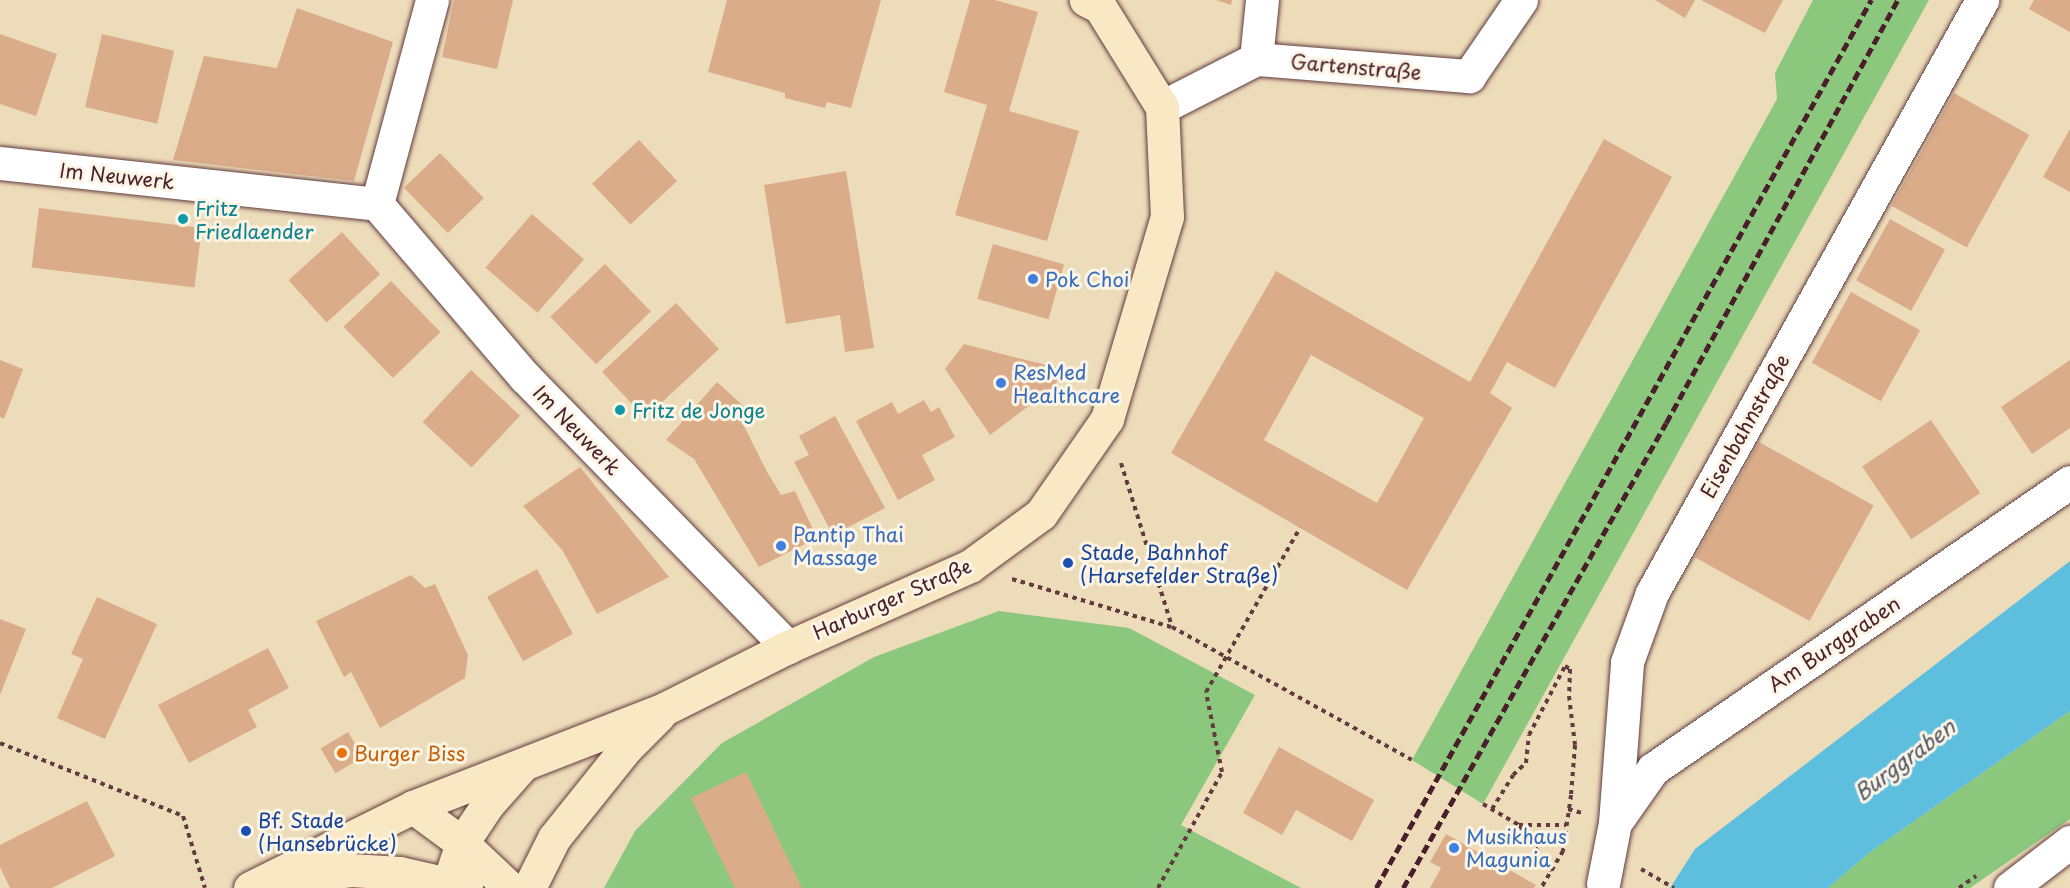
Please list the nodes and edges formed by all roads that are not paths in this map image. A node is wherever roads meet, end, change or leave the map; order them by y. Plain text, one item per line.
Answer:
1 (432, 0) edge
2 (1086, 0) edge
3 (1262, 0) edge
4 (1521, 0) edge
5 (1982, 0) edge
6 (1256, 59) junction
7 (1162, 107) junction
8 (0, 163) edge
9 (376, 204) junction
10 (2070, 482) edge
11 (788, 647) junction
12 (664, 709) junction
13 (525, 762) junction
14 (413, 807) junction
15 (1615, 823) junction
16 (2070, 842) edge
17 (462, 843) junction
18 (260, 884) edge
19 (454, 887) edge
20 (1606, 887) edge
21 (510, 888) edge
22 (529, 888) edge
23 (2010, 888) edge

1 - 9 street
2 - 7 main road
3 - 6 street
4 - 6 street, Gartenstraße
5 - 15 street, Eisenbahnstraße
6 - 7 street
7 - 11 main road, Harburger Straße
8 - 9 street, Im Neuwerk
9 - 11 street, Im Neuwerk
10 - 15 street, Am Burggraben
11 - 12 main road, Harburger Straße
12 - 13 main road, Harburger Straße
12 - 22 main road, Harburger Straße
13 - 14 main road, Harburger Straße
13 - 17 main road
14 - 17 main road
14 - 18 main road, Harburger Straße
15 - 20 street, Eisenbahnstraße
16 - 23 street
17 - 19 main road
17 - 21 main road
18 - 19 main road, Harburger Straße

